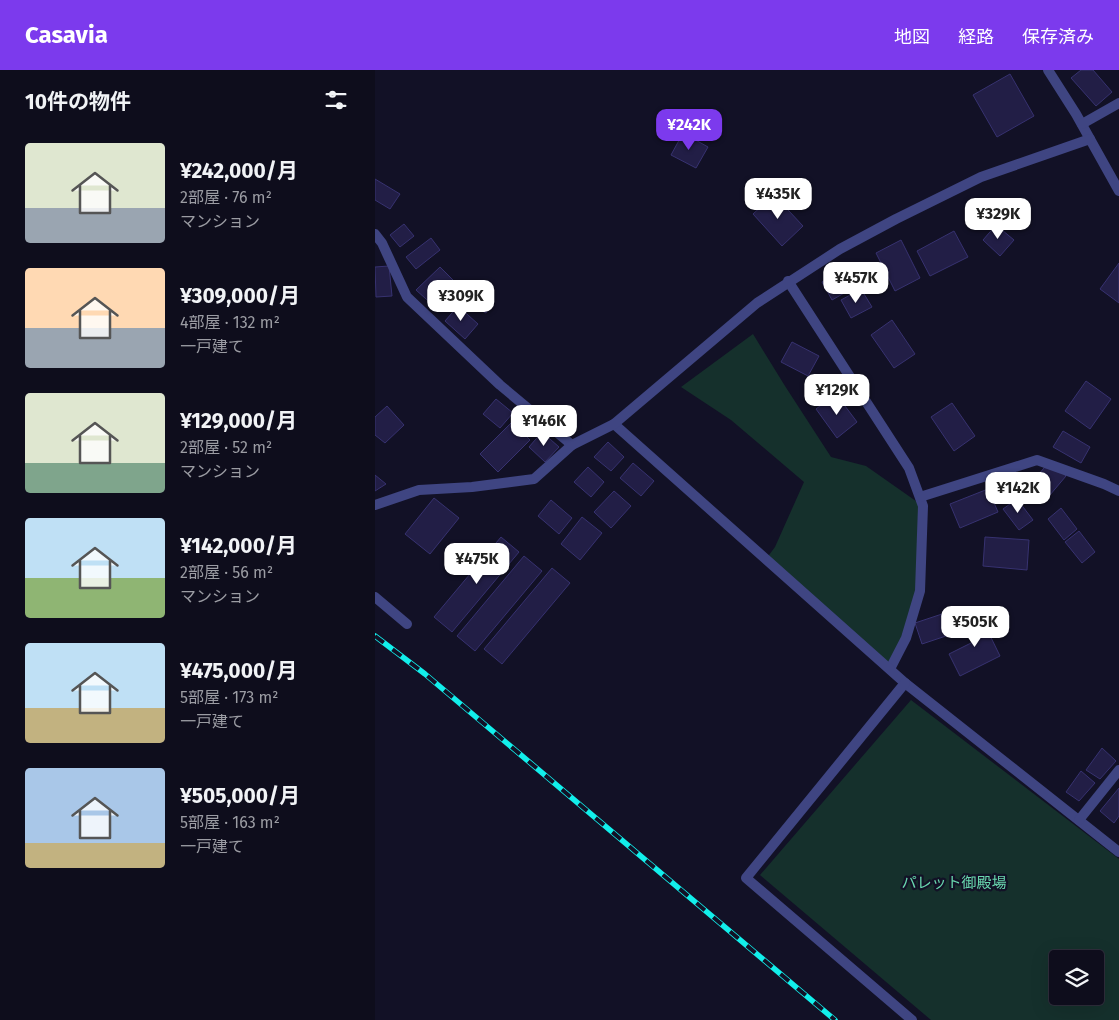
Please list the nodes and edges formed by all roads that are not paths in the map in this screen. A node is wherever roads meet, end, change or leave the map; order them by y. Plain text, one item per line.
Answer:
1 (1048, 70) edge
2 (1119, 103) edge
3 (1082, 124) junction
4 (1090, 139) junction
5 (1119, 191) edge
6 (375, 234) edge
7 (788, 281) junction
8 (614, 424) junction
9 (572, 445) junction
10 (1119, 491) edge
11 (920, 498) junction
12 (375, 505) edge
13 (375, 597) edge
14 (407, 624) dead end
15 (890, 669) junction
16 (905, 683) junction
17 (1119, 770) edge
18 (1079, 820) junction
19 (1119, 852) edge
20 (912, 1020) edge

1 - 3 street
2 - 3 street
3 - 4 street
4 - 5 street
4 - 7 street
6 - 9 street
7 - 8 street
7 - 11 street
8 - 9 street
8 - 15 street
9 - 12 street
10 - 11 street
11 - 15 street
13 - 14 street
15 - 16 street
16 - 18 street
16 - 20 street
17 - 18 street
18 - 19 street

